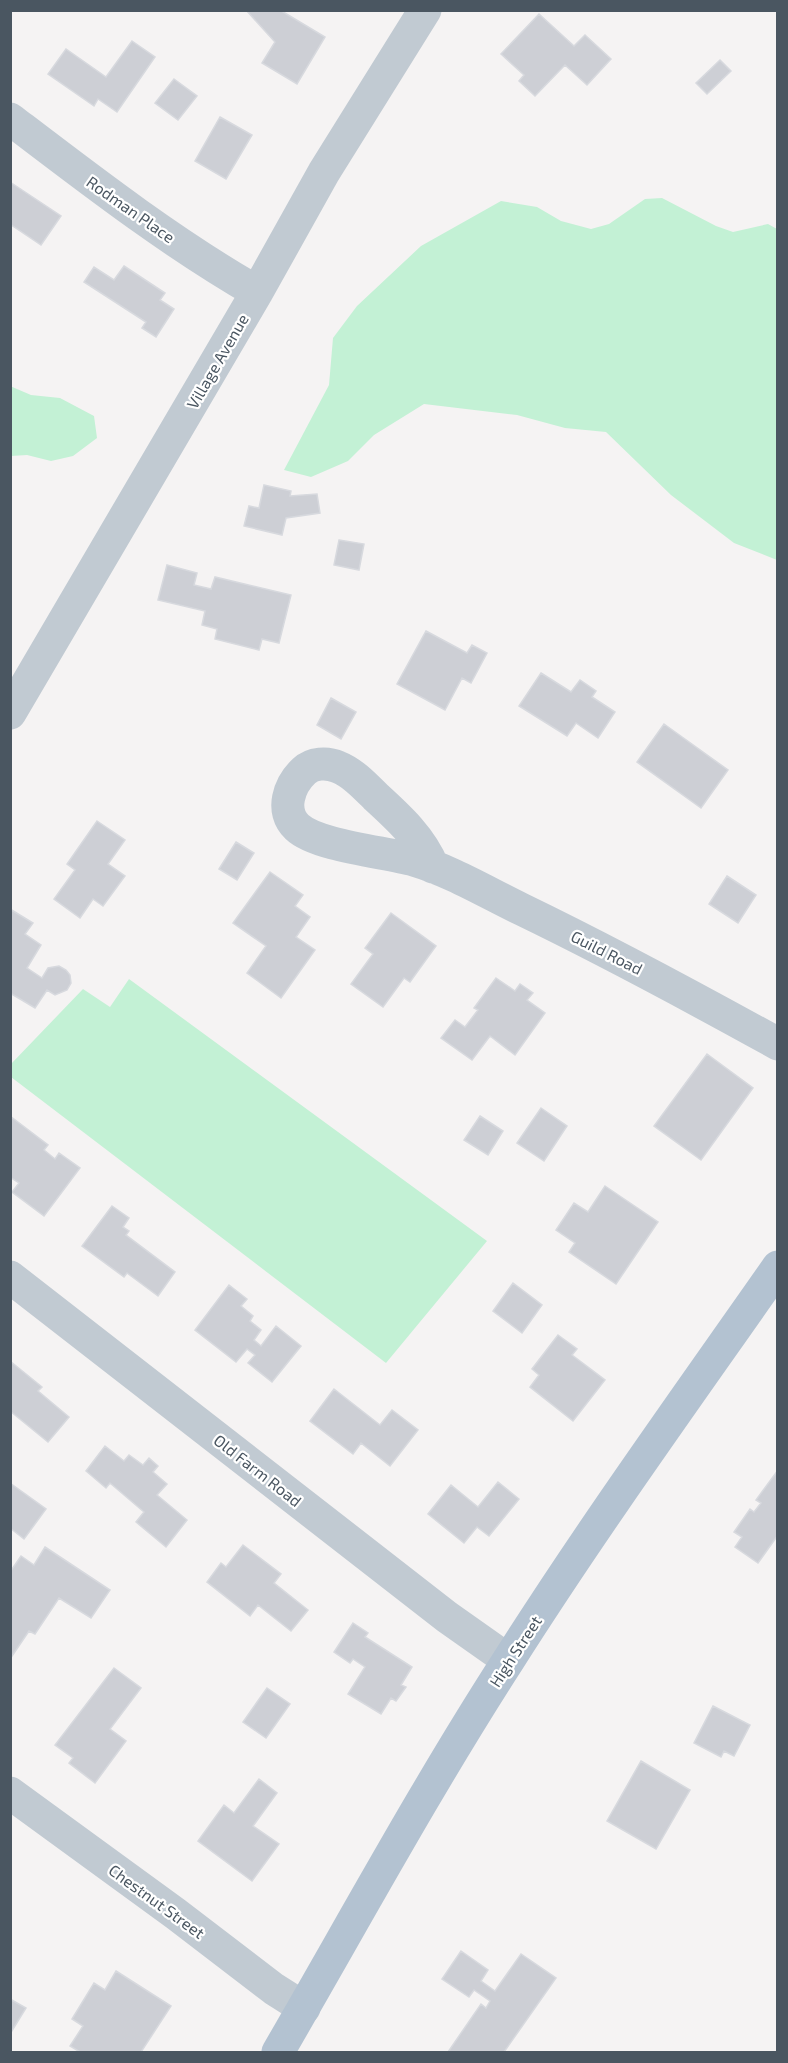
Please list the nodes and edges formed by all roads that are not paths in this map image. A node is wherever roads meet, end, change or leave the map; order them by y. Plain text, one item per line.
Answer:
1 (411, 16) edge
2 (10, 119) edge
3 (257, 292) junction
4 (10, 713) edge
5 (433, 867) dead end
6 (777, 1044) edge
7 (777, 1267) edge
8 (10, 1277) edge
9 (508, 1660) junction
10 (10, 1794) edge
11 (304, 2008) junction
12 (278, 2052) edge

1 - 3 street, Village Avenue
2 - 3 street, Rodman Place
3 - 4 street, Village Avenue
5 - 6 street, Guild Road
7 - 9 main road, High Street
8 - 9 street, Old Farm Road
9 - 11 main road, High Street
10 - 11 street, Chestnut Street
11 - 12 main road, High Street

